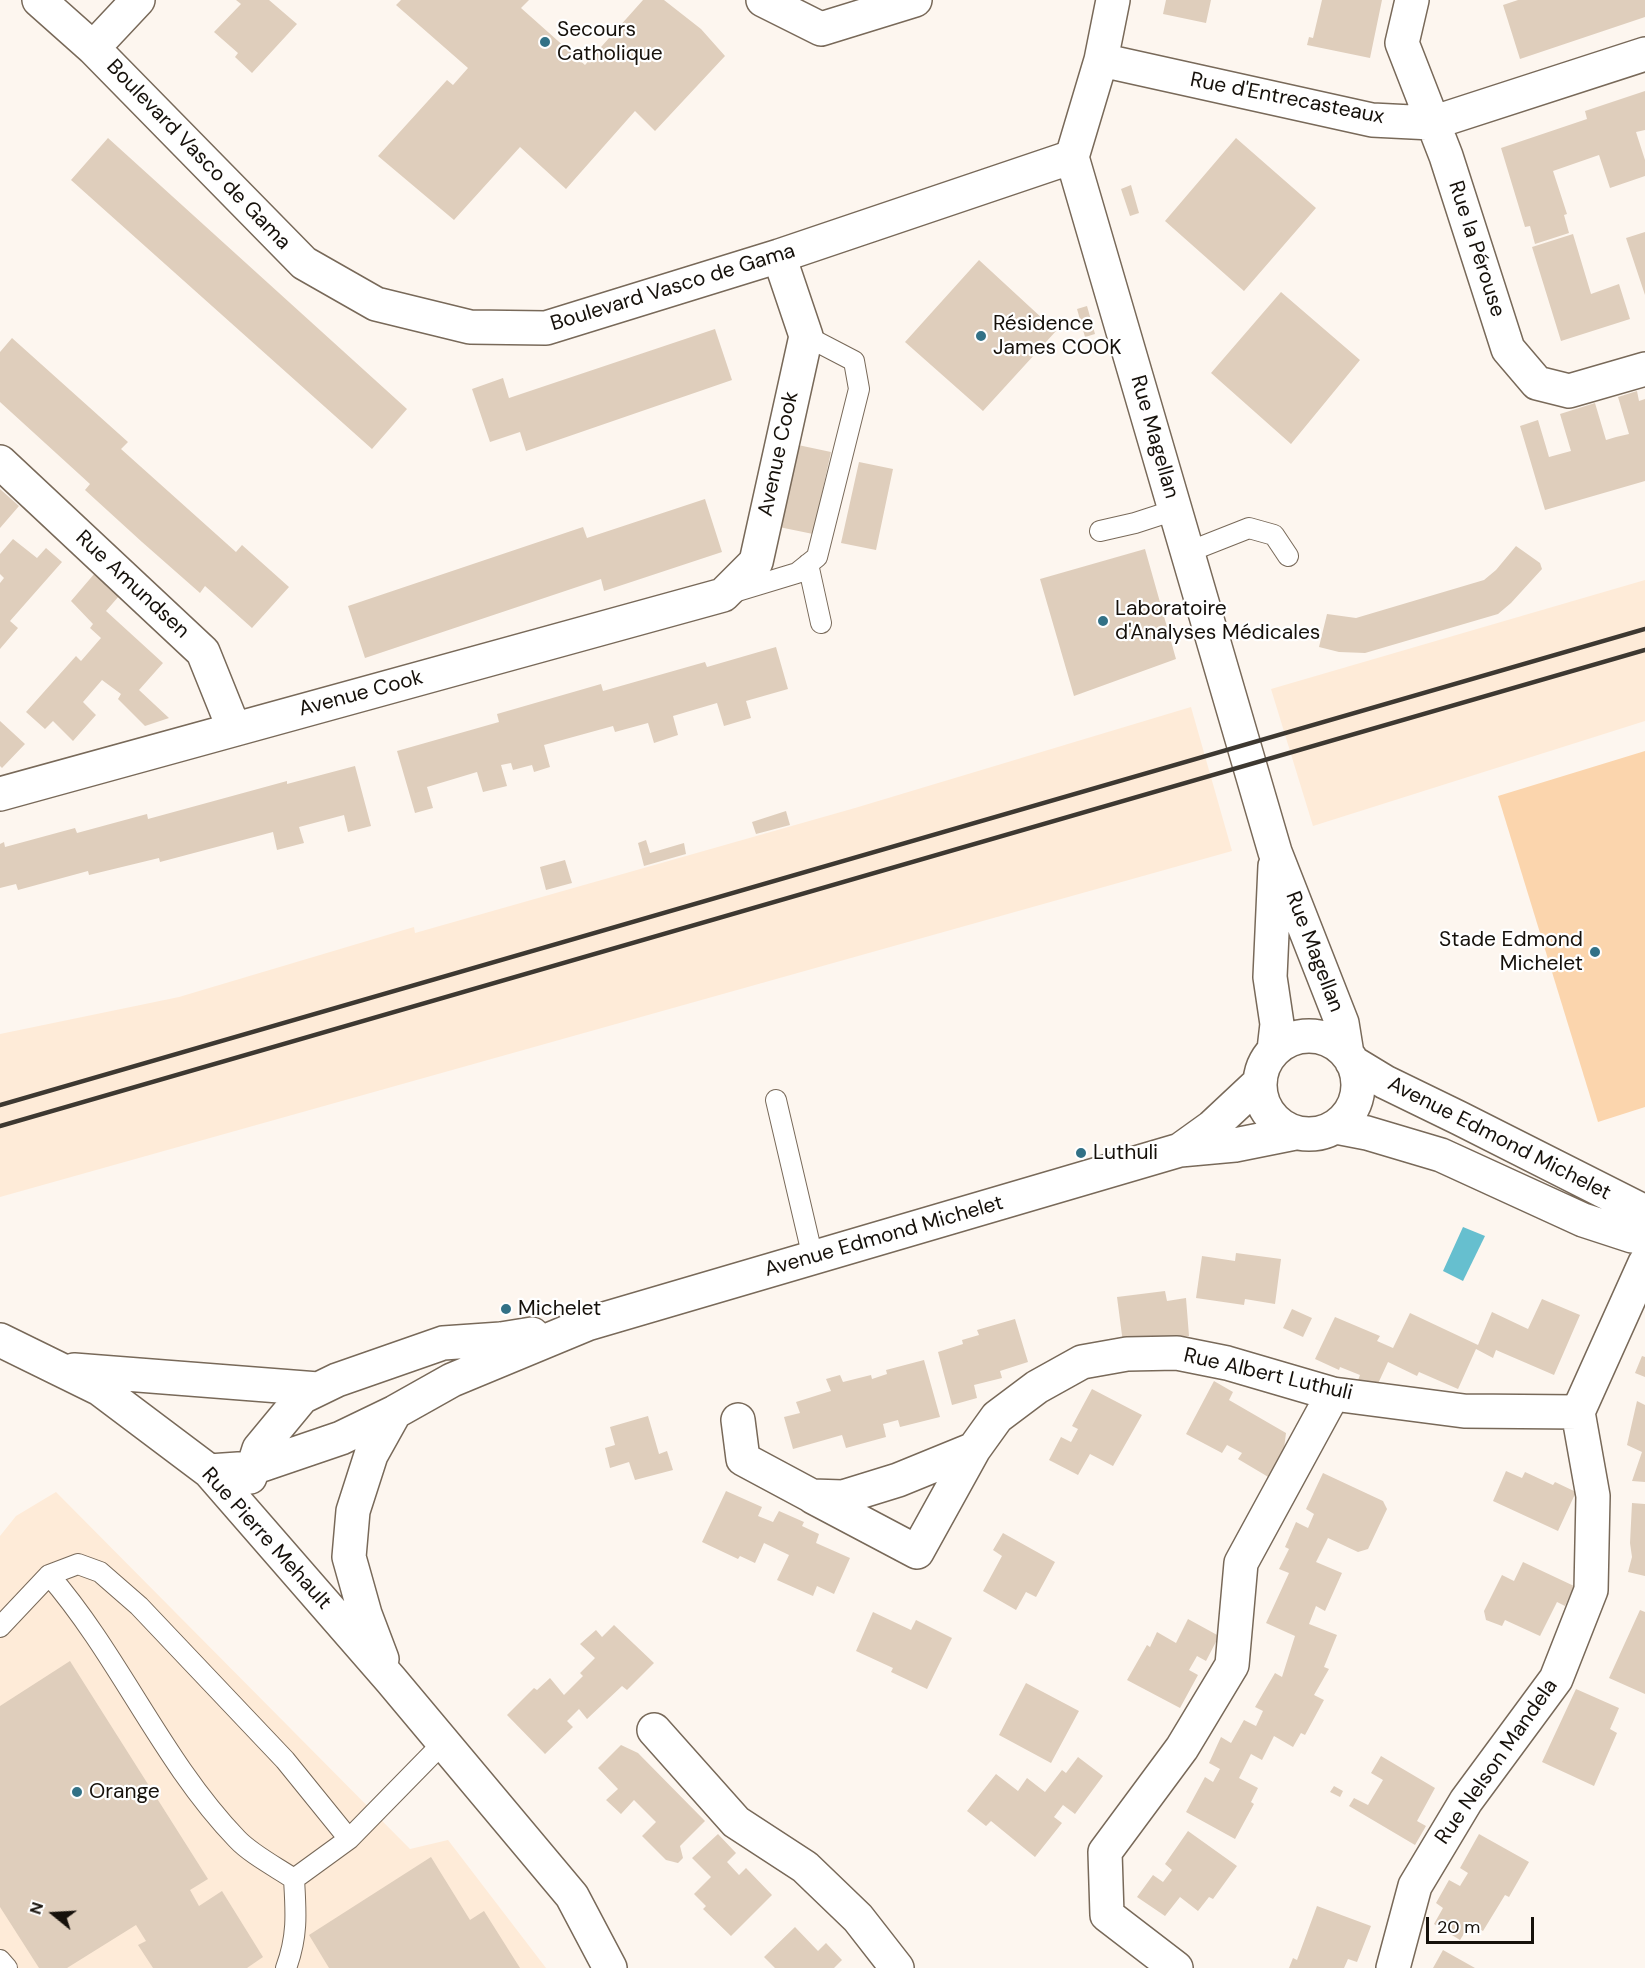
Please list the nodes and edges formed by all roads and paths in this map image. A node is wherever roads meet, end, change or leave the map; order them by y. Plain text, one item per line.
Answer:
1 (39, 0) edge
2 (138, 0) edge
3 (763, 0) edge
4 (915, 0) edge
5 (1113, 0) edge
6 (1412, 0) edge
7 (93, 48) junction
8 (1645, 54) edge
9 (1101, 60) junction
10 (1432, 123) junction
11 (1072, 157) junction
12 (779, 256) junction
13 (806, 336) junction
14 (1645, 369) edge
15 (0, 462) edge
16 (1175, 510) junction
17 (1100, 531) dead end
18 (1188, 552) junction
19 (1288, 556) dead end
20 (808, 564) junction
21 (723, 595) junction
22 (821, 622) dead end
23 (234, 729) junction
24 (0, 794) edge
25 (1275, 852) junction
26 (1274, 1050) junction
27 (1350, 1058) junction
28 (1260, 1083) junction
29 (776, 1100) dead end
30 (1336, 1127) junction
31 (1295, 1132) junction
32 (1180, 1150) junction
33 (1645, 1217) edge
34 (1645, 1236) edge
35 (813, 1258) junction
36 (1645, 1263) edge
37 (587, 1324) junction
38 (0, 1340) edge
39 (60, 1368) junction
40 (318, 1389) junction
41 (1333, 1394) junction
42 (395, 1412) junction
43 (1578, 1412) junction
44 (738, 1420) dead end
45 (974, 1449) junction
46 (253, 1468) junction
47 (209, 1471) junction
48 (812, 1496) junction
49 (243, 1510) junction
50 (49, 1575) junction
51 (0, 1628) edge
52 (391, 1680) junction
53 (654, 1730) dead end
54 (443, 1743) junction
55 (350, 1839) junction
56 (294, 1879) junction
57 (0, 1960) edge
58 (7, 1968) edge
59 (286, 1968) edge
60 (610, 1968) edge
61 (897, 1968) edge
62 (1176, 1968) edge
63 (1393, 1968) edge

1 - 7 street, Boulevard Vasco de Gama
2 - 7 street
3 - 4 street
5 - 9 street
6 - 10 street, Rue la Pérouse
7 - 12 street, Boulevard Vasco de Gama
8 - 10 street, Rue d'Entrecasteaux
9 - 10 street, Rue d'Entrecasteaux
9 - 11 street
10 - 14 street, Rue la Pérouse
11 - 12 street, Boulevard Vasco de Gama
11 - 16 street, Rue Magellan
12 - 13 street
13 - 20 lane
13 - 21 street, Avenue Cook
15 - 23 street, Rue Amundsen
16 - 17 lane, Rue Magellan
16 - 18 street, Rue Magellan
18 - 19 lane
18 - 25 street, Rue Magellan
20 - 21 lane, Avenue Cook
20 - 22 lane
21 - 23 street, Avenue Cook
23 - 24 street, Avenue Cook
25 - 26 street, Rue Magellan
25 - 27 street, Rue Magellan
26 - 27 street
26 - 28 street
27 - 30 street
27 - 33 street, Avenue Edmond Michelet
28 - 31 street
28 - 32 street, Avenue Edmond Michelet
29 - 35 lane
30 - 31 street
30 - 34 street, Avenue Edmond Michelet
31 - 32 street, Avenue Edmond Michelet
32 - 35 street, Avenue Edmond Michelet
35 - 37 street, Avenue Edmond Michelet
36 - 43 street
37 - 40 street
37 - 42 street
38 - 39 street, Rue Pierre Mehault
39 - 40 street
39 - 47 street, Rue Pierre Mehault
40 - 46 street
41 - 43 street, Rue Albert Luthuli
41 - 45 street, Rue Albert Luthuli
41 - 62 street
42 - 46 street
42 - 52 street
43 - 63 street, Rue Nelson Mandela
44 - 48 street
45 - 48 street
45 - 48 street, Rue Albert Luthuli
46 - 47 street
46 - 49 street
47 - 49 street, Rue Pierre Mehault
49 - 52 street, Rue Pierre Mehault
50 - 51 lane
50 - 55 lane
50 - 56 lane
52 - 54 street, Rue Pierre Mehault
53 - 61 street
54 - 55 lane
54 - 60 street, Rue Pierre Mehault
55 - 56 lane
56 - 59 lane
57 - 58 lane

